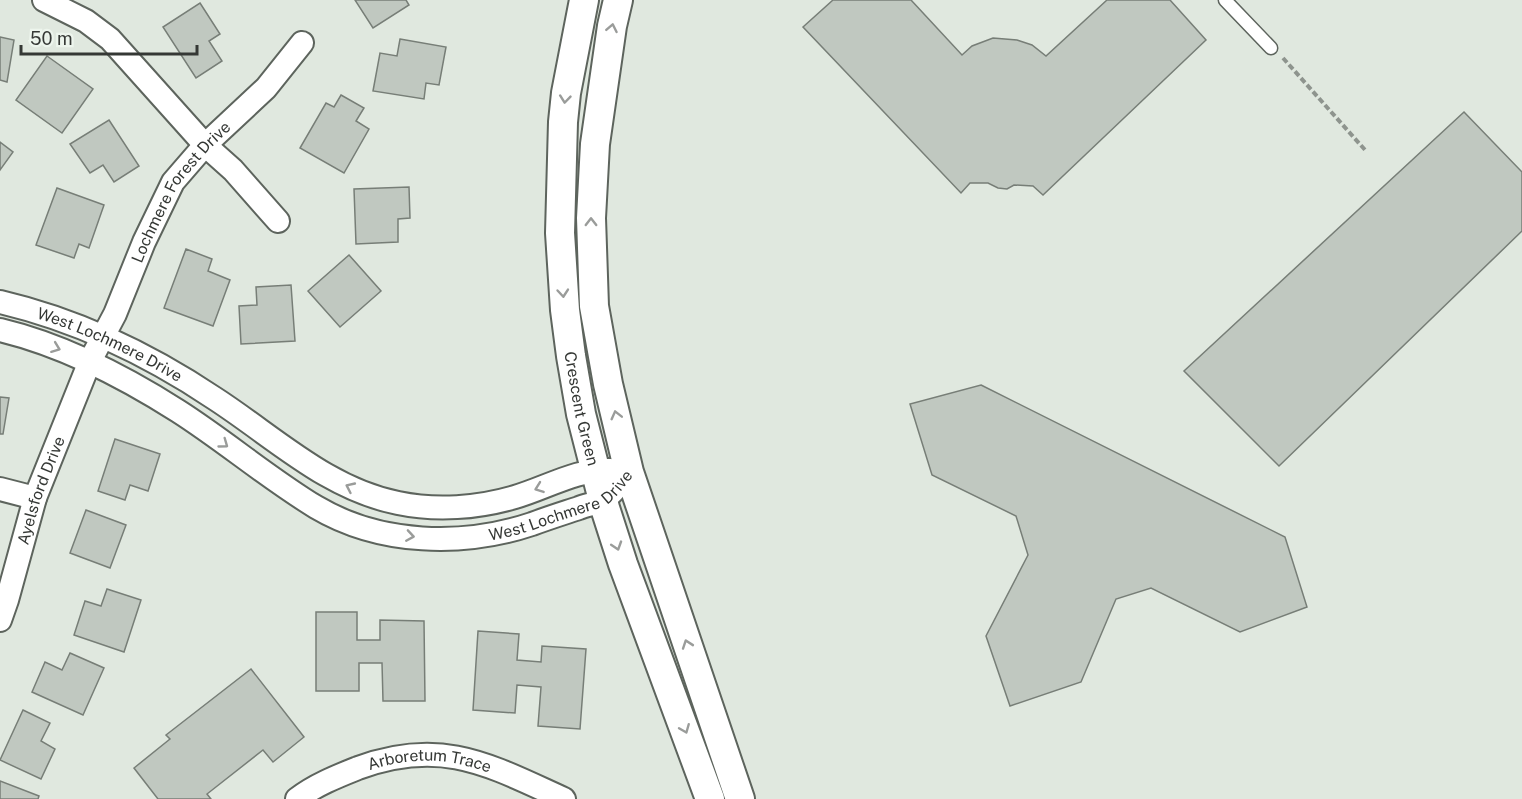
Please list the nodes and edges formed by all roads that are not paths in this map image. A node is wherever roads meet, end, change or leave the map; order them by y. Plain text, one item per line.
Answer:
1 (44, 0) edge
2 (584, 0) edge
3 (618, 0) edge
4 (1225, 0) edge
5 (302, 43) dead end
6 (1271, 48) dead end
7 (205, 145) junction
8 (278, 221) dead end
9 (0, 302) edge
10 (0, 330) edge
11 (104, 336) junction
12 (90, 362) junction
13 (595, 470) junction
14 (630, 472) junction
15 (0, 489) edge
16 (35, 498) junction
17 (603, 500) junction
18 (0, 620) edge
19 (297, 799) edge
20 (564, 799) edge
21 (710, 799) edge
22 (740, 799) edge

1 - 7 street
2 -> 13 street, Crescent Green
14 -> 3 street, Crescent Green
4 - 6 lane
5 - 7 street, Lochmere Forest Drive
7 - 8 street
7 - 11 street, Lochmere Forest Drive
9 - 11 street, West Lochmere Drive
10 -> 12 street, West Lochmere Drive
11 - 12 street, Lochmere Forest Drive
13 -> 11 street, West Lochmere Drive
12 - 16 street, Ayelsford Drive
12 -> 17 street, West Lochmere Drive
13 - 14 street, West Lochmere Drive
13 - 17 street, Crescent Green
14 - 17 street, West Lochmere Drive
22 -> 14 street, Crescent Green
15 - 16 street
16 - 18 street, Ayelsford Drive
17 -> 21 street, Crescent Green
19 - 20 street, Arboretum Trace

